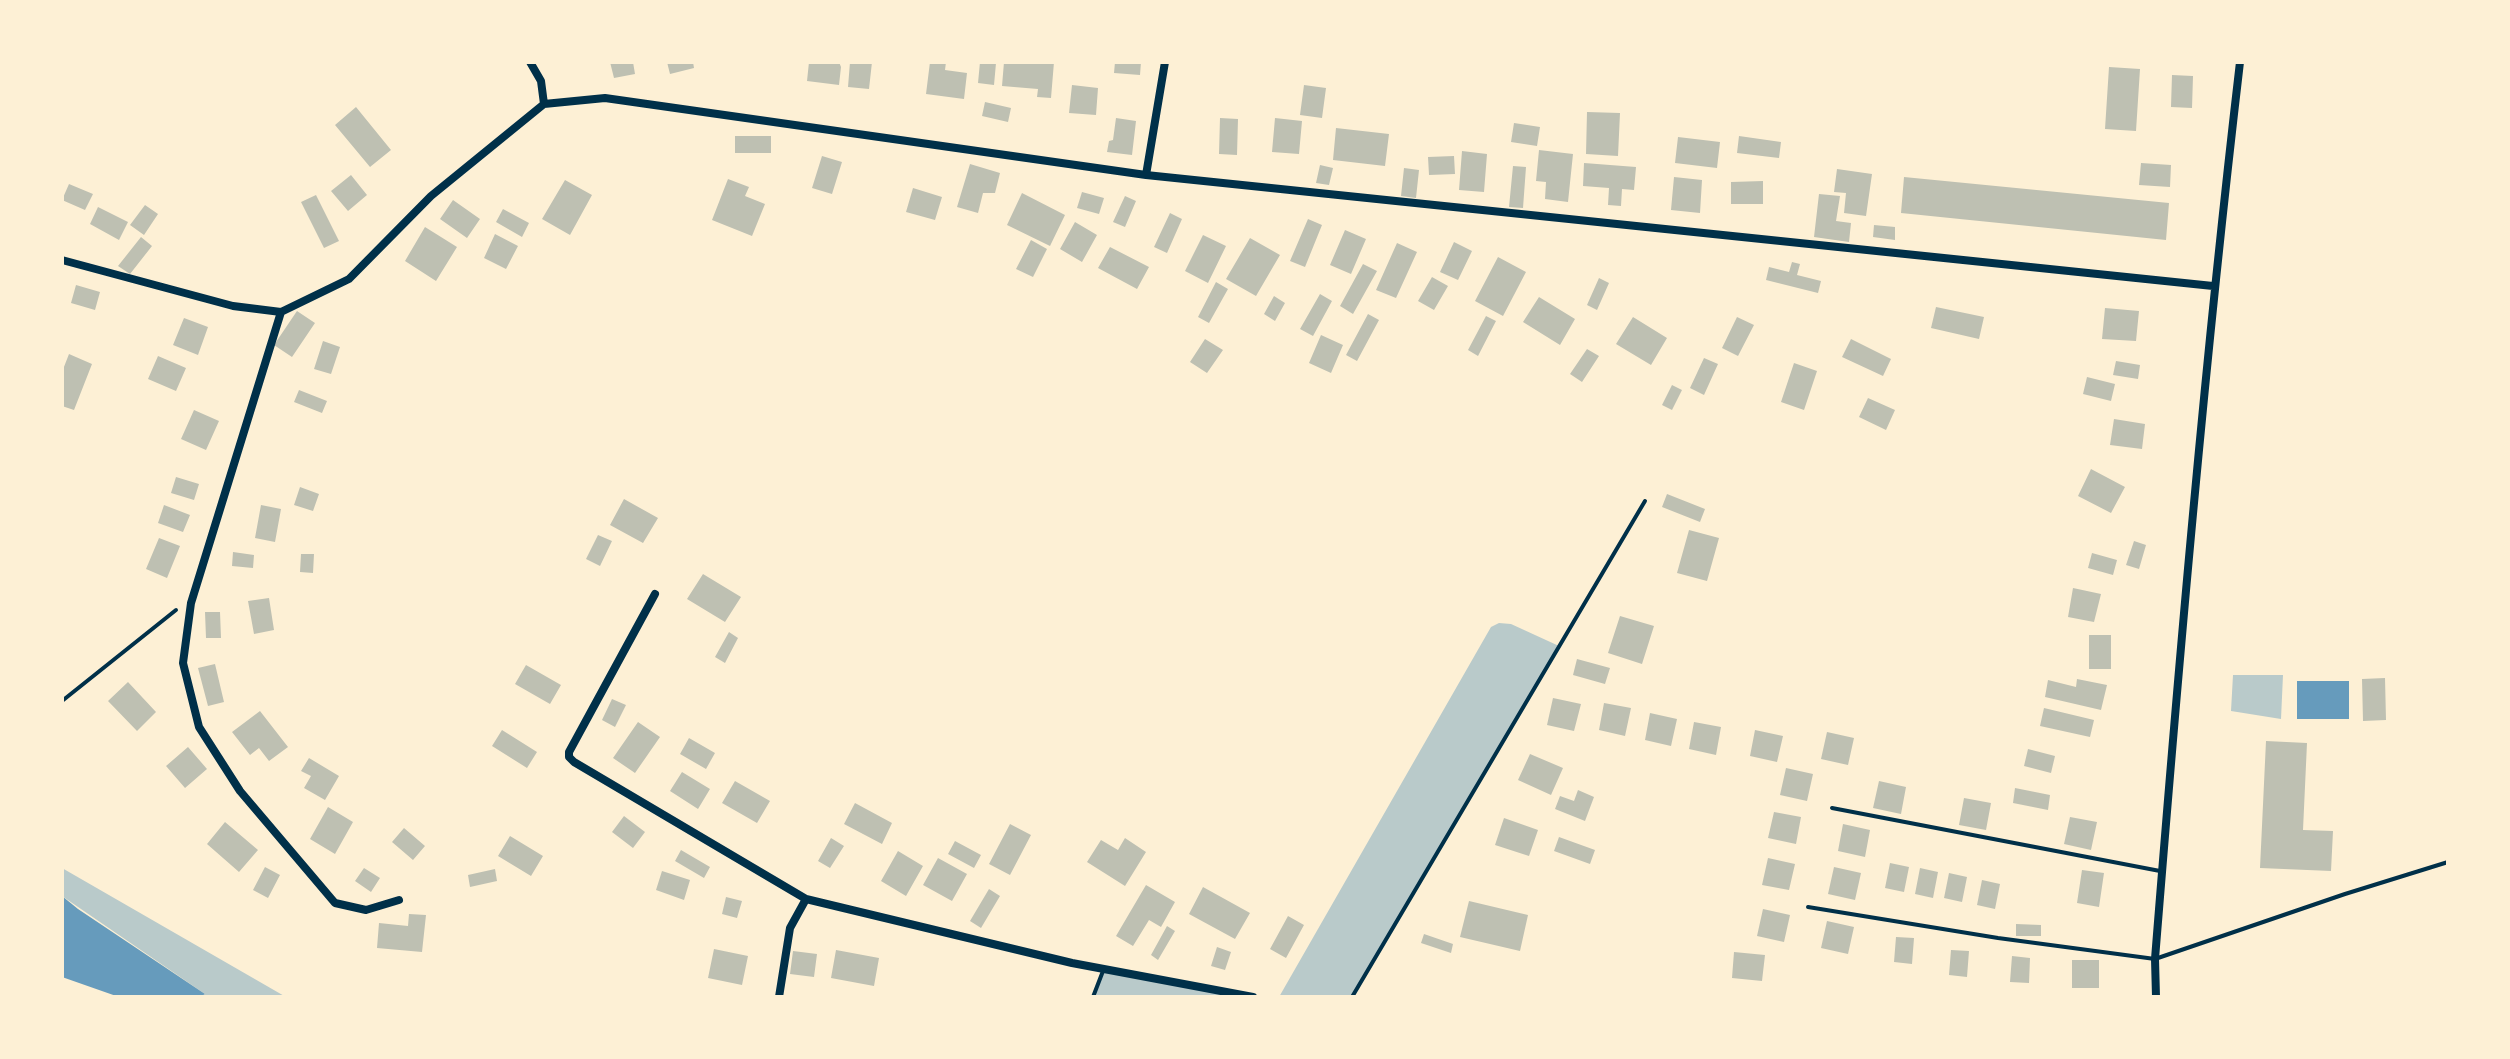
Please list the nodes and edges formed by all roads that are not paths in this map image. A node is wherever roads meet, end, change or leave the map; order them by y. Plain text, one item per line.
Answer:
1 (530, 62) edge
2 (1165, 62) edge
3 (2240, 62) edge
4 (544, 104) junction
5 (1146, 175) junction
6 (62, 260) edge
7 (2213, 286) junction
8 (281, 312) junction
9 (1645, 501) dead end
10 (655, 594) dead end
11 (1832, 808) dead end
12 (2448, 862) edge
13 (2162, 872) junction
14 (806, 899) junction
15 (399, 900) dead end
16 (1808, 907) dead end
17 (2155, 959) junction
18 (1104, 968) junction
19 (779, 997) edge
20 (1093, 997) edge
21 (1253, 997) edge
22 (1352, 997) edge
23 (2156, 997) edge

1 - 4 street
2 - 5 street
3 - 7 street
4 - 5 street
4 - 8 street
5 - 7 street
6 - 8 street
7 - 13 street
8 - 15 street
9 - 22 lane
10 - 14 street
11 - 13 lane
12 - 17 lane
13 - 17 street
14 - 18 street
14 - 19 street
16 - 17 lane
17 - 23 street
18 - 20 lane
18 - 21 street

